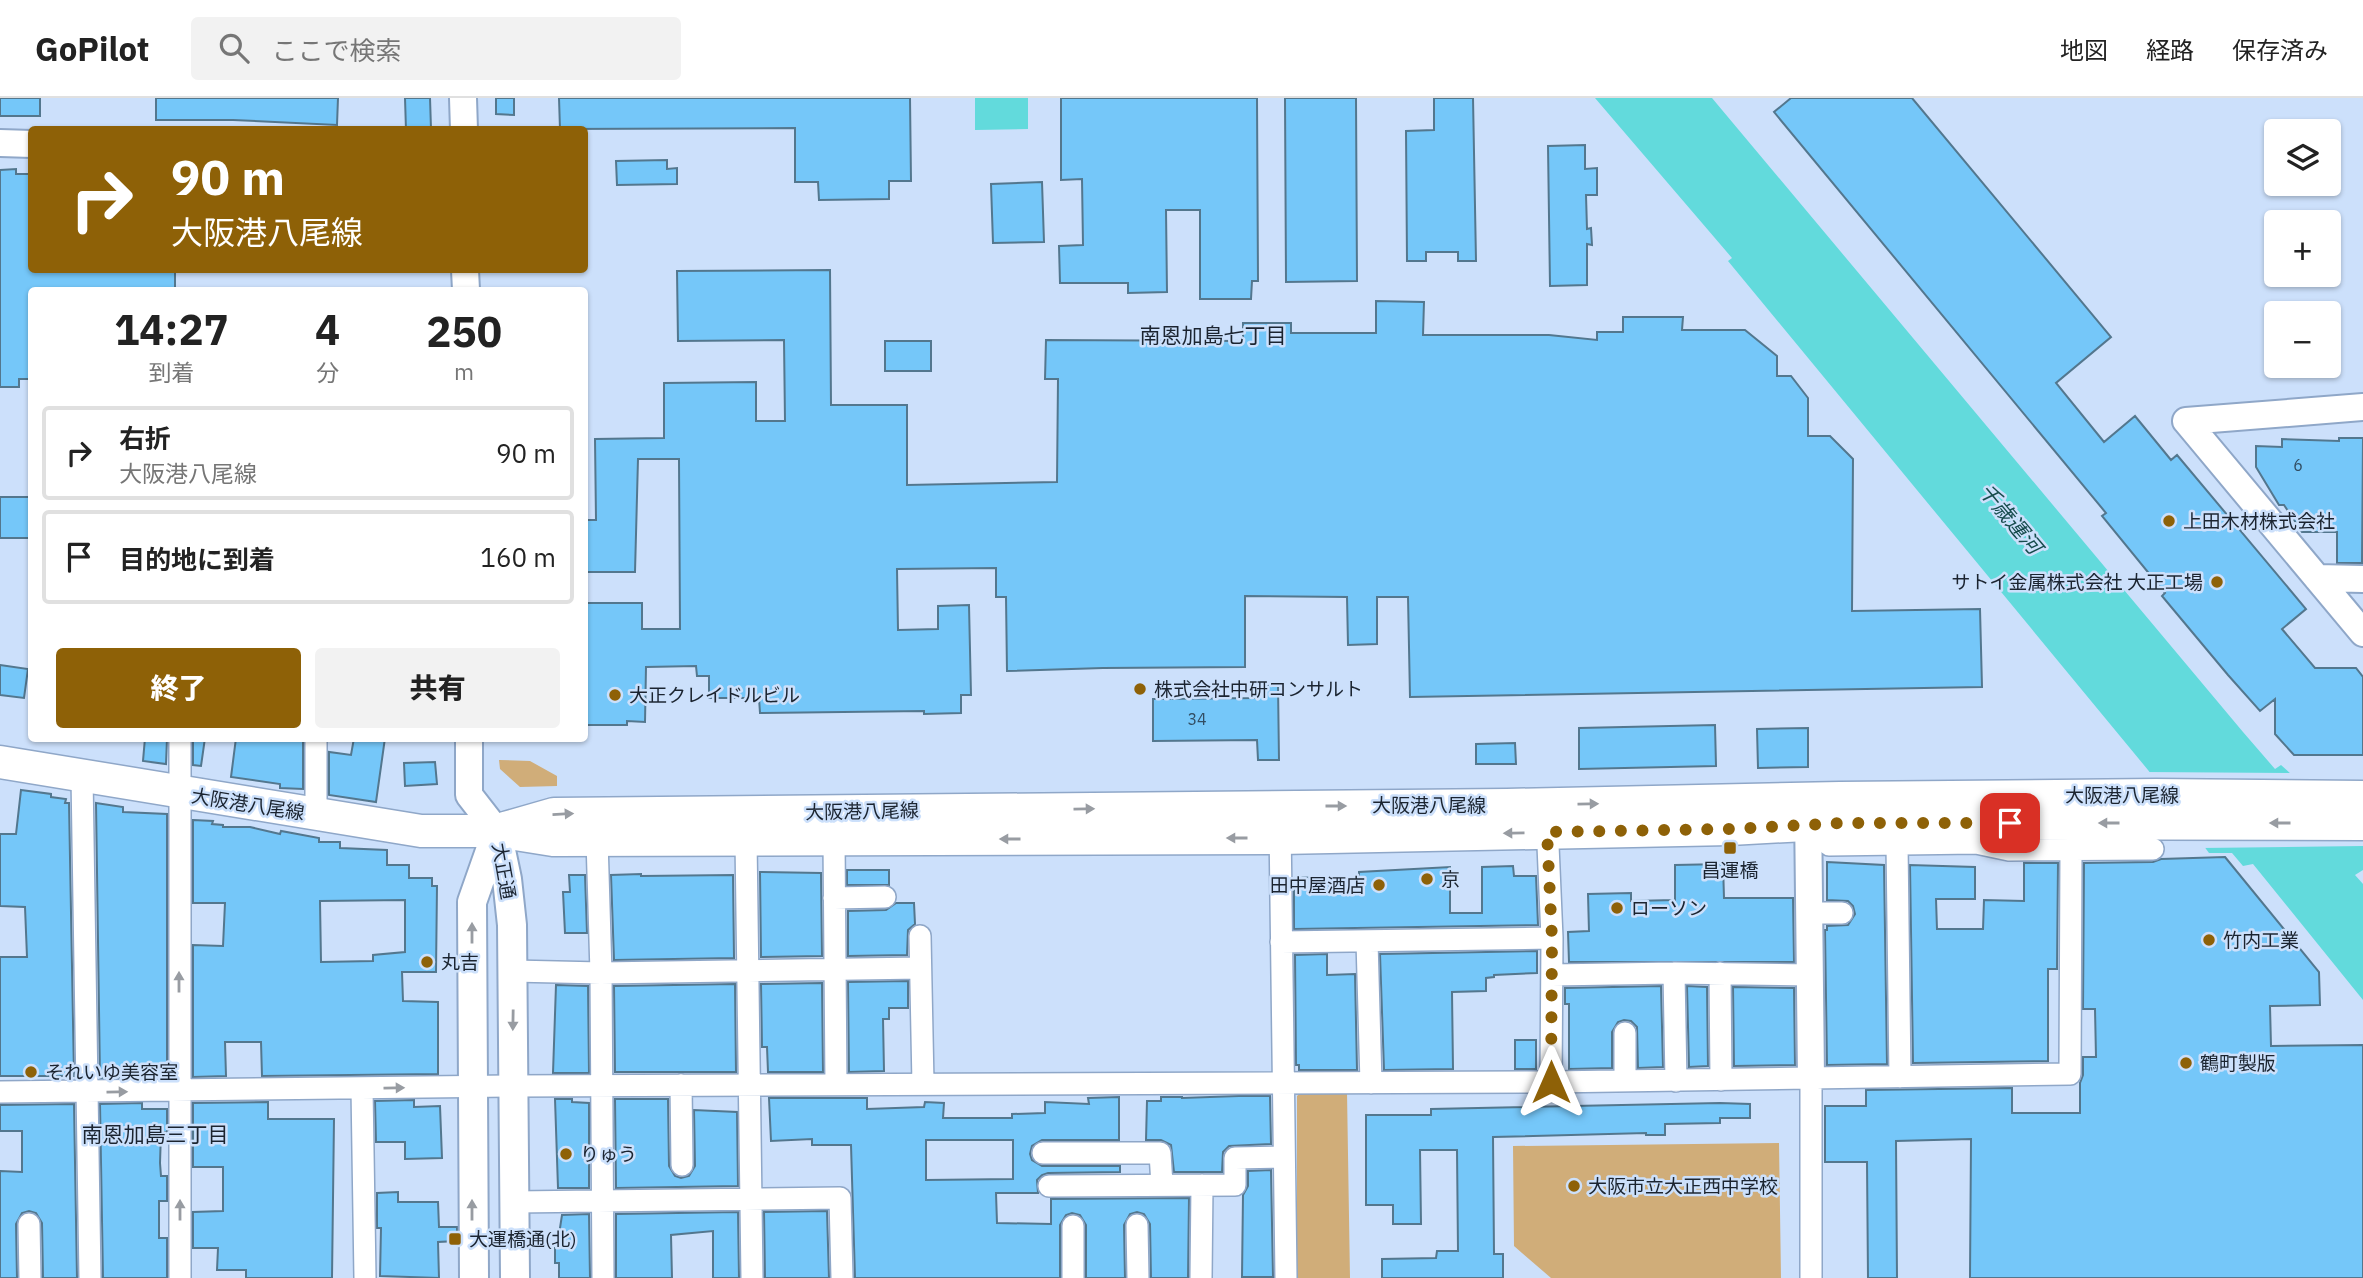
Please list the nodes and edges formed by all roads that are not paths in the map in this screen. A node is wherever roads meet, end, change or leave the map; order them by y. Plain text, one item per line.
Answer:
1 (463, 98) edge
2 (464, 126) edge
3 (0, 143) edge
4 (28, 144) edge
5 (2363, 407) edge
6 (2317, 579) junction
7 (2363, 579) edge
8 (2363, 633) edge
9 (180, 742) edge
10 (316, 742) edge
11 (469, 742) edge
12 (0, 762) edge
13 (82, 776) junction
14 (179, 793) junction
15 (1279, 807) junction
16 (1808, 812) junction
17 (316, 815) junction
18 (2358, 815) edge
19 (1547, 818) junction
20 (497, 831) junction
21 (1281, 838) junction
22 (746, 839) junction
23 (597, 840) junction
24 (834, 840) junction
25 (1897, 844) junction
26 (2153, 849) dead end
27 (2071, 850) junction
28 (885, 897) dead end
29 (834, 898) junction
30 (1809, 914) junction
31 (1842, 914) dead end
32 (920, 936) dead end
33 (1552, 939) junction
34 (1367, 941) junction
35 (1282, 942) junction
36 (920, 968) junction
37 (835, 970) junction
38 (513, 971) junction
39 (749, 971) junction
40 (601, 973) junction
41 (1674, 973) junction
42 (1720, 973) junction
43 (1552, 975) junction
44 (1810, 975) junction
45 (1625, 1033) dead end
46 (1900, 1077) junction
47 (1811, 1078) junction
48 (1721, 1080) junction
49 (1625, 1081) junction
50 (1676, 1081) junction
51 (1551, 1082) junction
52 (1282, 1083) junction
53 (1371, 1083) junction
54 (836, 1084) junction
55 (923, 1084) junction
56 (681, 1085) junction
57 (751, 1085) junction
58 (472, 1086) junction
59 (512, 1086) junction
60 (601, 1086) junction
61 (362, 1088) junction
62 (180, 1091) junction
63 (0, 1092) edge
64 (87, 1092) junction
65 (1043, 1153) dead end
66 (1284, 1157) junction
67 (681, 1165) dead end
68 (1162, 1185) junction
69 (1202, 1185) junction
70 (1049, 1186) dead end
71 (752, 1198) junction
72 (602, 1199) junction
73 (514, 1202) junction
74 (29, 1224) dead end
75 (1137, 1225) dead end
76 (1073, 1226) dead end
77 (30, 1278) edge
78 (90, 1278) edge
79 (180, 1278) edge
80 (365, 1278) edge
81 (474, 1278) edge
82 (515, 1278) edge
83 (603, 1278) edge
84 (752, 1278) edge
85 (842, 1278) edge
86 (1073, 1278) edge
87 (1138, 1278) edge
88 (1201, 1278) edge
89 (1286, 1278) edge
90 (1811, 1278) edge

1 - 2 street
3 - 4 street
5 - 6 street
6 - 7 street
6 - 8 street
9 - 14 street
10 - 17 street
11 - 20 street
12 - 13 main road, 大阪港八尾線
13 - 14 main road, 大阪港八尾線
13 - 64 street
14 - 17 main road, 大阪港八尾線
62 -> 14 street
15 -> 19 main road, 大阪港八尾線
20 -> 15 main road, 大阪港八尾線
15 - 21 street
18 -> 16 main road, 大阪港八尾線
16 - 18 main road, 大阪港八尾線
16 - 19 main road, 大阪港八尾線
16 - 25 street
16 - 30 street
17 - 20 main road, 大阪港八尾線
19 -> 21 main road, 大阪港八尾線
19 - 33 street
20 - 23 main road, 大阪港八尾線
20 - 38 main road, 大正通
58 -> 20 main road, 大正通
21 -> 24 main road, 大阪港八尾線
21 - 35 street
22 - 23 main road, 大阪港八尾線
22 - 24 main road, 大阪港八尾線
22 - 39 street
23 - 40 street
24 - 29 street
25 - 27 street
25 - 46 street
26 - 27 street
27 - 46 street
28 - 29 street
29 - 37 street
30 - 31 street
30 - 44 street
32 - 36 street
33 - 34 street
33 - 43 street
34 - 35 street
34 - 53 street
35 - 52 street
36 - 37 street
36 - 55 street
37 - 39 street
37 - 54 street
38 - 40 street
38 -> 59 main road, 大正通
39 - 40 street
39 - 57 street
40 - 60 street
41 - 42 street
41 - 43 street
41 - 50 street
42 - 44 street
42 - 48 street
43 - 51 street
44 - 47 street
45 - 49 street
46 - 47 street
47 - 48 street
47 - 90 street
48 - 50 street
49 - 50 street
49 - 51 street
51 - 53 street
52 - 53 street
52 - 55 street
52 - 66 street
54 - 55 street
54 - 57 street
56 - 57 street
56 - 60 street
56 - 67 street
57 - 71 street
58 - 59 street
61 -> 58 street
81 -> 58 main road, 大正通
59 - 60 street
59 - 73 main road, 大正通
60 - 72 street
61 - 62 street
61 - 80 street
64 -> 62 street
79 -> 62 street
63 - 64 street
64 - 78 street
65 - 68 street
66 - 69 street
66 - 89 street
68 - 69 street
68 - 70 street
69 - 88 street
71 - 72 street
71 - 84 street
71 - 85 street
72 - 73 street
72 - 83 street
73 - 82 main road, 大正通
74 - 77 street
75 - 87 street
76 - 86 street

